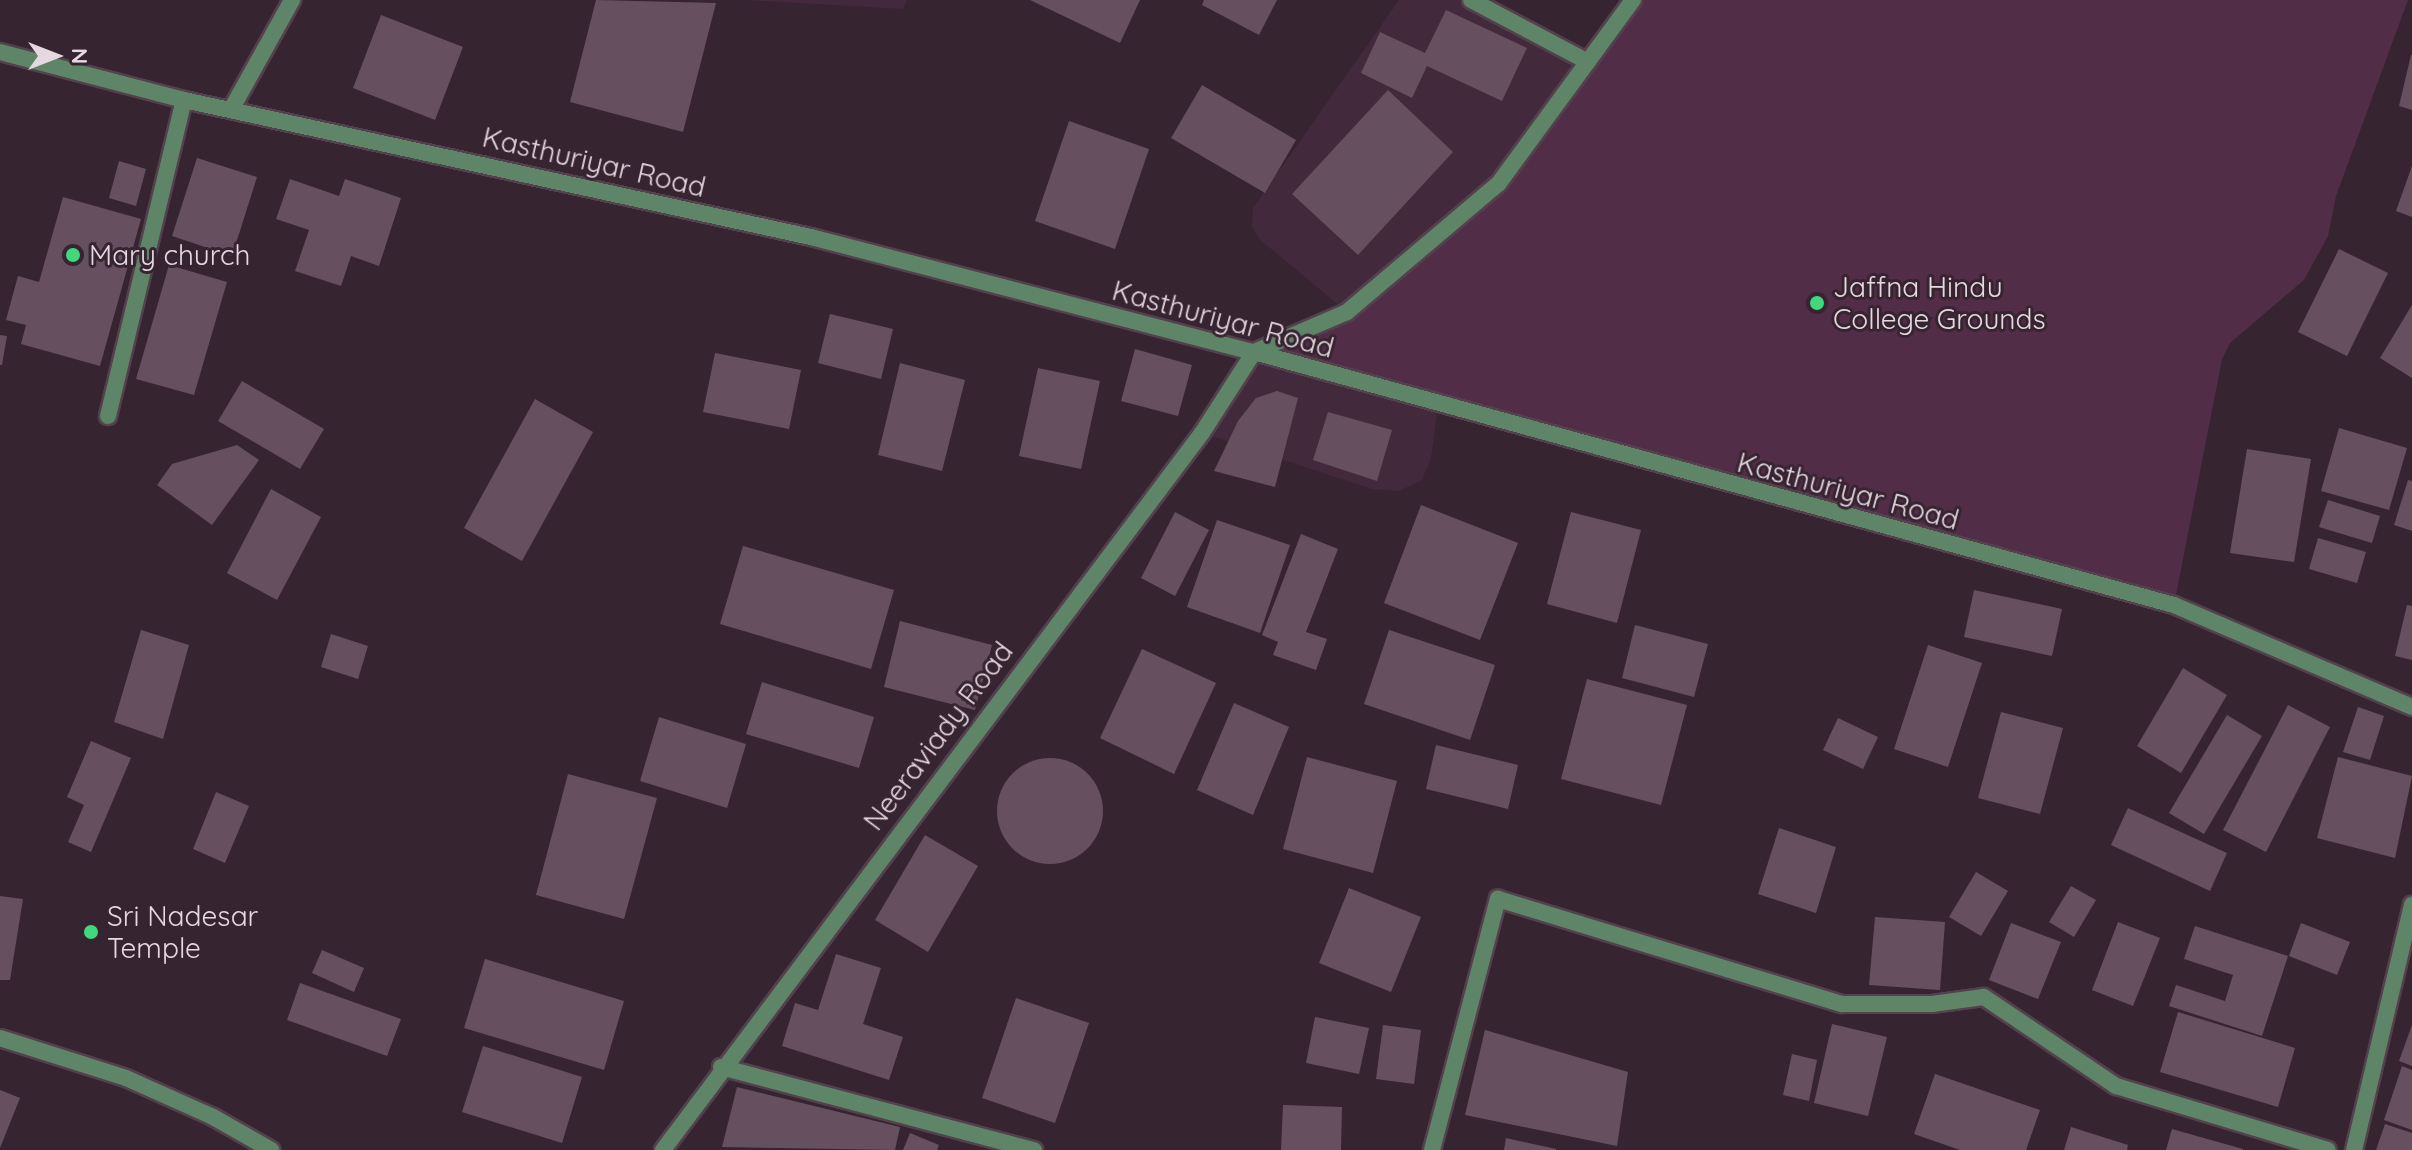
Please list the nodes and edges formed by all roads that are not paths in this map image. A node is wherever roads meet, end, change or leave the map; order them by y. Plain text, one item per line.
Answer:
1 (292, 0) edge
2 (1471, 0) edge
3 (1633, 0) edge
4 (0, 52) edge
5 (1588, 62) junction
6 (184, 100) junction
7 (232, 108) junction
8 (1254, 352) junction
9 (108, 416) dead end
10 (2412, 707) edge
11 (2412, 905) edge
12 (0, 1038) edge
13 (721, 1067) junction
14 (271, 1150) edge
15 (663, 1150) edge
16 (1034, 1150) edge
17 (1432, 1150) edge
18 (2328, 1150) edge
19 (2354, 1150) edge

1 - 7 street
2 - 5 street
3 - 5 street
4 - 6 street, Kasthuriyar Road
5 - 8 street
6 - 7 street, Kasthuriyar Road
6 - 9 street
7 - 8 street, Kasthuriyar Road
8 - 10 street, Kasthuriyar Road
8 - 13 street, Neeraviady Road
11 - 19 street
12 - 14 street
13 - 15 street, Neeraviady Road
13 - 16 street
17 - 18 street

